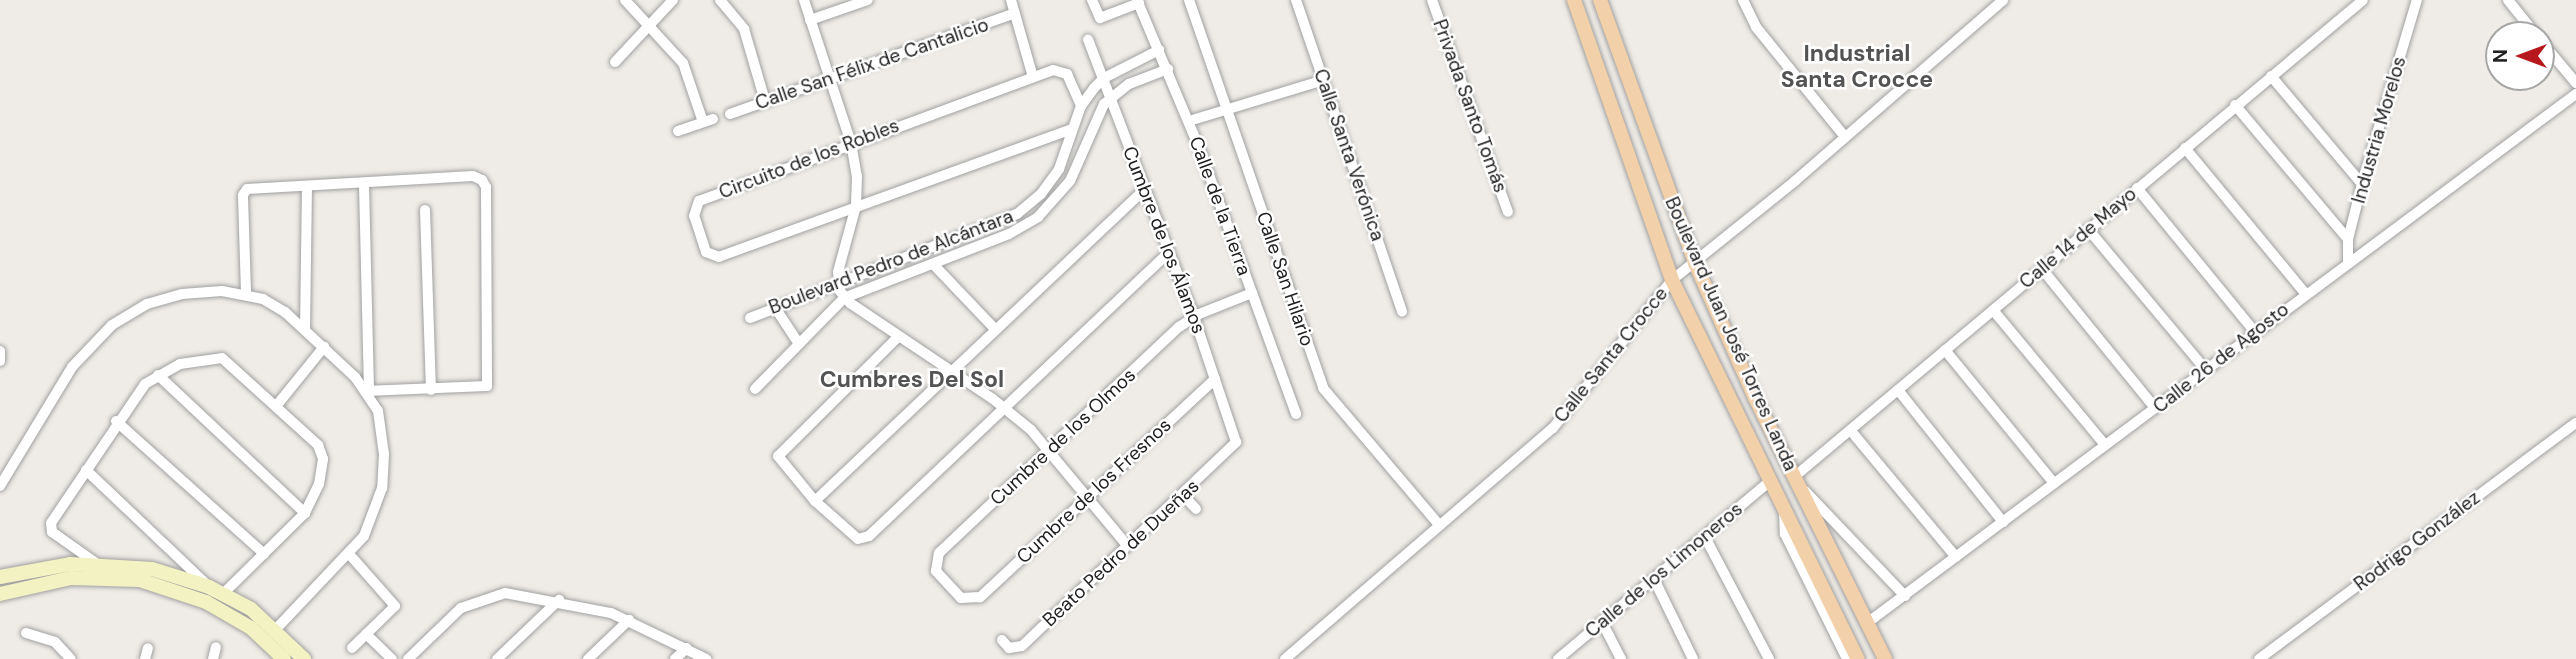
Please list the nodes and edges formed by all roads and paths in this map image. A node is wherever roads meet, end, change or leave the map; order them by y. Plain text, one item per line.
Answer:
1 (625, 0) edge
2 (673, 0) edge
3 (720, 0) edge
4 (804, 0) edge
5 (868, 0) edge
6 (1011, 0) edge
7 (1092, 0) edge
8 (1189, 0) edge
9 (1296, 0) edge
10 (1432, 0) edge
11 (1574, 0) edge
12 (1600, 0) edge
13 (1743, 0) edge
14 (2003, 0) edge
15 (2364, 0) edge
16 (2417, 0) edge
17 (2508, 0) edge
18 (1138, 2) edge
19 (1015, 13) junction
20 (810, 20) junction
21 (2525, 21) edge
22 (647, 24) junction
23 (1088, 40) dead end
24 (1159, 50) junction
25 (2555, 58) edge
26 (615, 62) dead end
27 (1168, 69) junction
28 (1033, 76) junction
29 (2271, 76) junction
30 (1104, 78) junction
31 (830, 79) junction
32 (1324, 80) junction
33 (2576, 83) edge
34 (2576, 93) edge
35 (1112, 97) junction
36 (765, 101) junction
37 (2235, 105) junction
38 (1081, 106) junction
39 (1226, 110) junction
40 (730, 114) dead end
41 (1189, 121) junction
42 (1072, 129) junction
43 (677, 131) dead end
44 (1845, 137) junction
45 (851, 143) junction
46 (2185, 148) junction
47 (2362, 184) junction
48 (364, 185) junction
49 (307, 186) junction
50 (2137, 188) junction
51 (1144, 190) junction
52 (856, 205) junction
53 (425, 210) dead end
54 (1507, 212) dead end
55 (2088, 229) junction
56 (2348, 239) junction
57 (1169, 252) junction
58 (2348, 262) junction
59 (1695, 263) junction
60 (933, 264) junction
61 (2042, 269) junction
62 (1672, 280) junction
63 (837, 281) junction
64 (246, 292) junction
65 (1252, 293) junction
66 (2305, 293) junction
67 (844, 298) junction
68 (774, 306) junction
69 (1993, 310) junction
70 (1402, 311) dead end
71 (1194, 317) junction
72 (750, 318) dead end
73 (995, 329) junction
74 (305, 330) junction
75 (2255, 332) junction
76 (898, 337) junction
77 (799, 344) junction
78 (324, 347) junction
79 (1945, 350) junction
80 (2205, 369) junction
81 (951, 372) junction
82 (158, 374) junction
83 (1215, 379) junction
84 (755, 389) dead end
85 (430, 390) junction
86 (1898, 390) junction
87 (370, 393) junction
88 (277, 405) junction
89 (1003, 407) junction
90 (2155, 408) junction
91 (1296, 414) dead end
92 (116, 421) junction
93 (2576, 423) edge
94 (1851, 431) junction
95 (1236, 442) joint
96 (2105, 445) junction
97 (1050, 449) junction
98 (86, 470) junction
99 (1796, 480) junction
100 (1770, 481) junction
101 (2053, 483) junction
102 (0, 486) edge
103 (1183, 495) junction
104 (1087, 498) junction
105 (816, 501) junction
106 (1196, 509) dead end
107 (1784, 510) junction
108 (305, 513) junction
109 (2003, 522) junction
110 (1439, 525) junction
111 (1705, 537) junction
112 (1126, 544) junction
113 (264, 554) junction
114 (350, 555) junction
115 (1956, 557) junction
116 (96, 563) junction
117 (0, 577) edge
118 (1654, 579) junction
119 (209, 587) junction
120 (0, 594) edge
121 (223, 594) junction
122 (1905, 596) junction
123 (559, 600) junction
124 (972, 601) joint
125 (629, 620) junction
126 (1602, 622) junction
127 (1867, 623) junction
128 (276, 629) junction
129 (26, 633) dead end
130 (366, 634) junction
131 (1002, 640) dead end
132 (148, 648) dead end
133 (216, 648) dead end
134 (352, 648) dead end
135 (687, 648) junction
136 (71, 659) edge
137 (145, 659) edge
138 (213, 659) edge
139 (284, 659) edge
140 (304, 659) edge
141 (391, 659) edge
142 (408, 659) edge
143 (497, 659) edge
144 (588, 659) edge
145 (675, 659) edge
146 (706, 659) edge
147 (1285, 659) edge
148 (1558, 659) edge
149 (1621, 659) edge
150 (1693, 659) edge
151 (1769, 659) edge
152 (1847, 659) edge
153 (1858, 659) edge
154 (1885, 659) edge
155 (2259, 659) edge

1 - 22 street
2 - 22 street
3 - 36 street
4 - 20 street
5 - 20 street
6 - 19 street
7 - 18 street
8 - 39 street, Calle San Hilario
9 - 32 street, Calle Santa Verónica
10 - 54 street, Privada Santo Tomás
11 - 62 main road, Boulevard Juan José Torres Landa
12 - 59 main road, Boulevard Juan José Torres Landa
13 - 44 street
14 - 44 street, Calle Santa Crocce
15 - 29 street, Calle 14 de Mayo
16 - 47 street, Industria Morelos
17 - 21 street
18 - 24 street, Calle de la Tierra
19 - 28 street
19 - 31 street, Calle San Félix de Cantalicio
20 - 31 street
22 - 26 street
22 - 43 street
23 - 30 street, Cumbre de los Álamos
24 - 27 street, Calle de la Tierra
24 - 30 street, Boulevard Pedro de Alcántara
25 - 33 street
27 - 35 street, Boulevard Pedro de Alcántara
27 - 41 street, Calle de la Tierra
28 - 38 street, Circuito de los Robles
28 - 45 street, Circuito de los Robles
29 - 37 street, Calle 14 de Mayo
29 - 47 street
30 - 35 street, Cumbre de los Álamos
30 - 38 street, Boulevard Pedro de Alcántara
31 - 36 street, Calle San Félix de Cantalicio
31 - 45 street
32 - 39 street
32 - 70 street, Calle Santa Verónica
34 - 58 street, Calle 26 de Agosto
35 - 51 street, Cumbre de los Álamos
35 - 60 street, Boulevard Pedro de Alcántara
36 - 40 street, Calle San Félix de Cantalicio
37 - 46 street, Calle 14 de Mayo
37 - 56 street
38 - 42 street, Boulevard Pedro de Alcántara
39 - 41 street
39 - 110 street, Calle San Hilario
41 - 65 street, Calle de la Tierra
42 - 52 street, Circuito de los Robles
42 - 63 street, Boulevard Pedro de Alcántara
44 - 59 street, Calle Santa Crocce
45 - 52 street
45 - 52 street, Circuito de los Robles
46 - 50 street, Calle 14 de Mayo
46 - 66 street
47 - 56 street, Industria Morelos
48 - 49 street
48 - 85 street
48 - 87 street
49 - 64 street
49 - 74 street
50 - 55 street, Calle 14 de Mayo
50 - 75 street
51 - 57 street, Cumbre de los Álamos
51 - 73 street
52 - 63 street
53 - 85 street
55 - 61 street, Calle 14 de Mayo
55 - 80 street
56 - 58 street, Industria Morelos
57 - 71 street, Cumbre de los Álamos
57 - 89 street
58 - 66 street, Calle 26 de Agosto
59 - 62 street, Calle Santa Crocce
59 - 99 main road, Boulevard Juan José Torres Landa
60 - 67 street, Boulevard Pedro de Alcántara
60 - 73 street
61 - 69 street, Calle 14 de Mayo
61 - 90 street
62 - 100 main road, Boulevard Juan José Torres Landa
62 - 110 street, Calle Santa Crocce
63 - 67 street
63 - 68 street, Boulevard Pedro de Alcántara
64 - 74 street
64 - 102 street
65 - 71 street
65 - 91 street, Calle de la Tierra
66 - 75 street, Calle 26 de Agosto
67 - 76 street
67 - 77 street, Boulevard Pedro de Alcántara
68 - 72 street, Boulevard Pedro de Alcántara
68 - 77 street
69 - 79 street, Calle 14 de Mayo
69 - 96 street
71 - 83 street, Cumbre de los Álamos
71 - 97 street, Cumbre de los Olmos
73 - 81 street
74 - 78 street
75 - 80 street, Calle 26 de Agosto
76 - 81 street
76 - 105 street
77 - 84 street, Boulevard Pedro de Alcántara
78 - 87 street
78 - 88 street
79 - 86 street, Calle 14 de Mayo
79 - 101 street
80 - 90 street, Calle 26 de Agosto
81 - 89 street
81 - 105 street
82 - 88 street
82 - 92 street
82 - 108 street
83 - 95 street, Cumbre de los Álamos
83 - 104 street, Cumbre de los Fresnos
85 - 87 street
86 - 94 street, Calle 14 de Mayo
86 - 109 street
87 - 114 street
88 - 108 street
89 - 97 street
89 - 105 street
90 - 96 street, Calle 26 de Agosto
92 - 98 street
92 - 113 street
93 - 155 street, Rodrigo González
94 - 99 street, Calle 14 de Mayo
94 - 115 street
95 - 103 street, Beato Pedro de Dueñas
96 - 101 street, Calle 26 de Agosto
97 - 104 street
97 - 124 street, Cumbre de los Olmos
98 - 116 street
98 - 119 street
99 - 122 street
99 - 127 main road, Boulevard Juan José Torres Landa
100 - 107 main road, Boulevard Juan José Torres Landa
100 - 111 street, Calle de los Limoneros
101 - 109 street, Calle 26 de Agosto
103 - 106 street
103 - 112 street, Beato Pedro de Dueñas
104 - 112 street
104 - 124 street, Cumbre de los Fresnos
107 - 152 street
107 - 153 main road, Boulevard Juan José Torres Landa
108 - 113 street
109 - 115 street, Calle 26 de Agosto
110 - 147 street, Calle Santa Crocce
111 - 118 street, Calle de los Limoneros
111 - 151 street
112 - 131 street, Beato Pedro de Dueñas
113 - 121 street
114 - 128 street
114 - 130 street
115 - 122 street, Calle 26 de Agosto
116 - 117 street
116 - 119 street
118 - 126 street, Calle de los Limoneros
118 - 150 street
119 - 121 street
120 - 139 street
121 - 128 street
122 - 127 street, Calle 26 de Agosto
123 - 125 street
123 - 142 street
123 - 143 street
125 - 135 street
125 - 144 street
126 - 148 street, Calle de los Limoneros
126 - 149 street
127 - 154 main road, Boulevard Juan José Torres Landa
128 - 140 street
129 - 136 street
130 - 134 street
130 - 141 street
132 - 137 street
133 - 138 street
135 - 145 street
135 - 146 street

